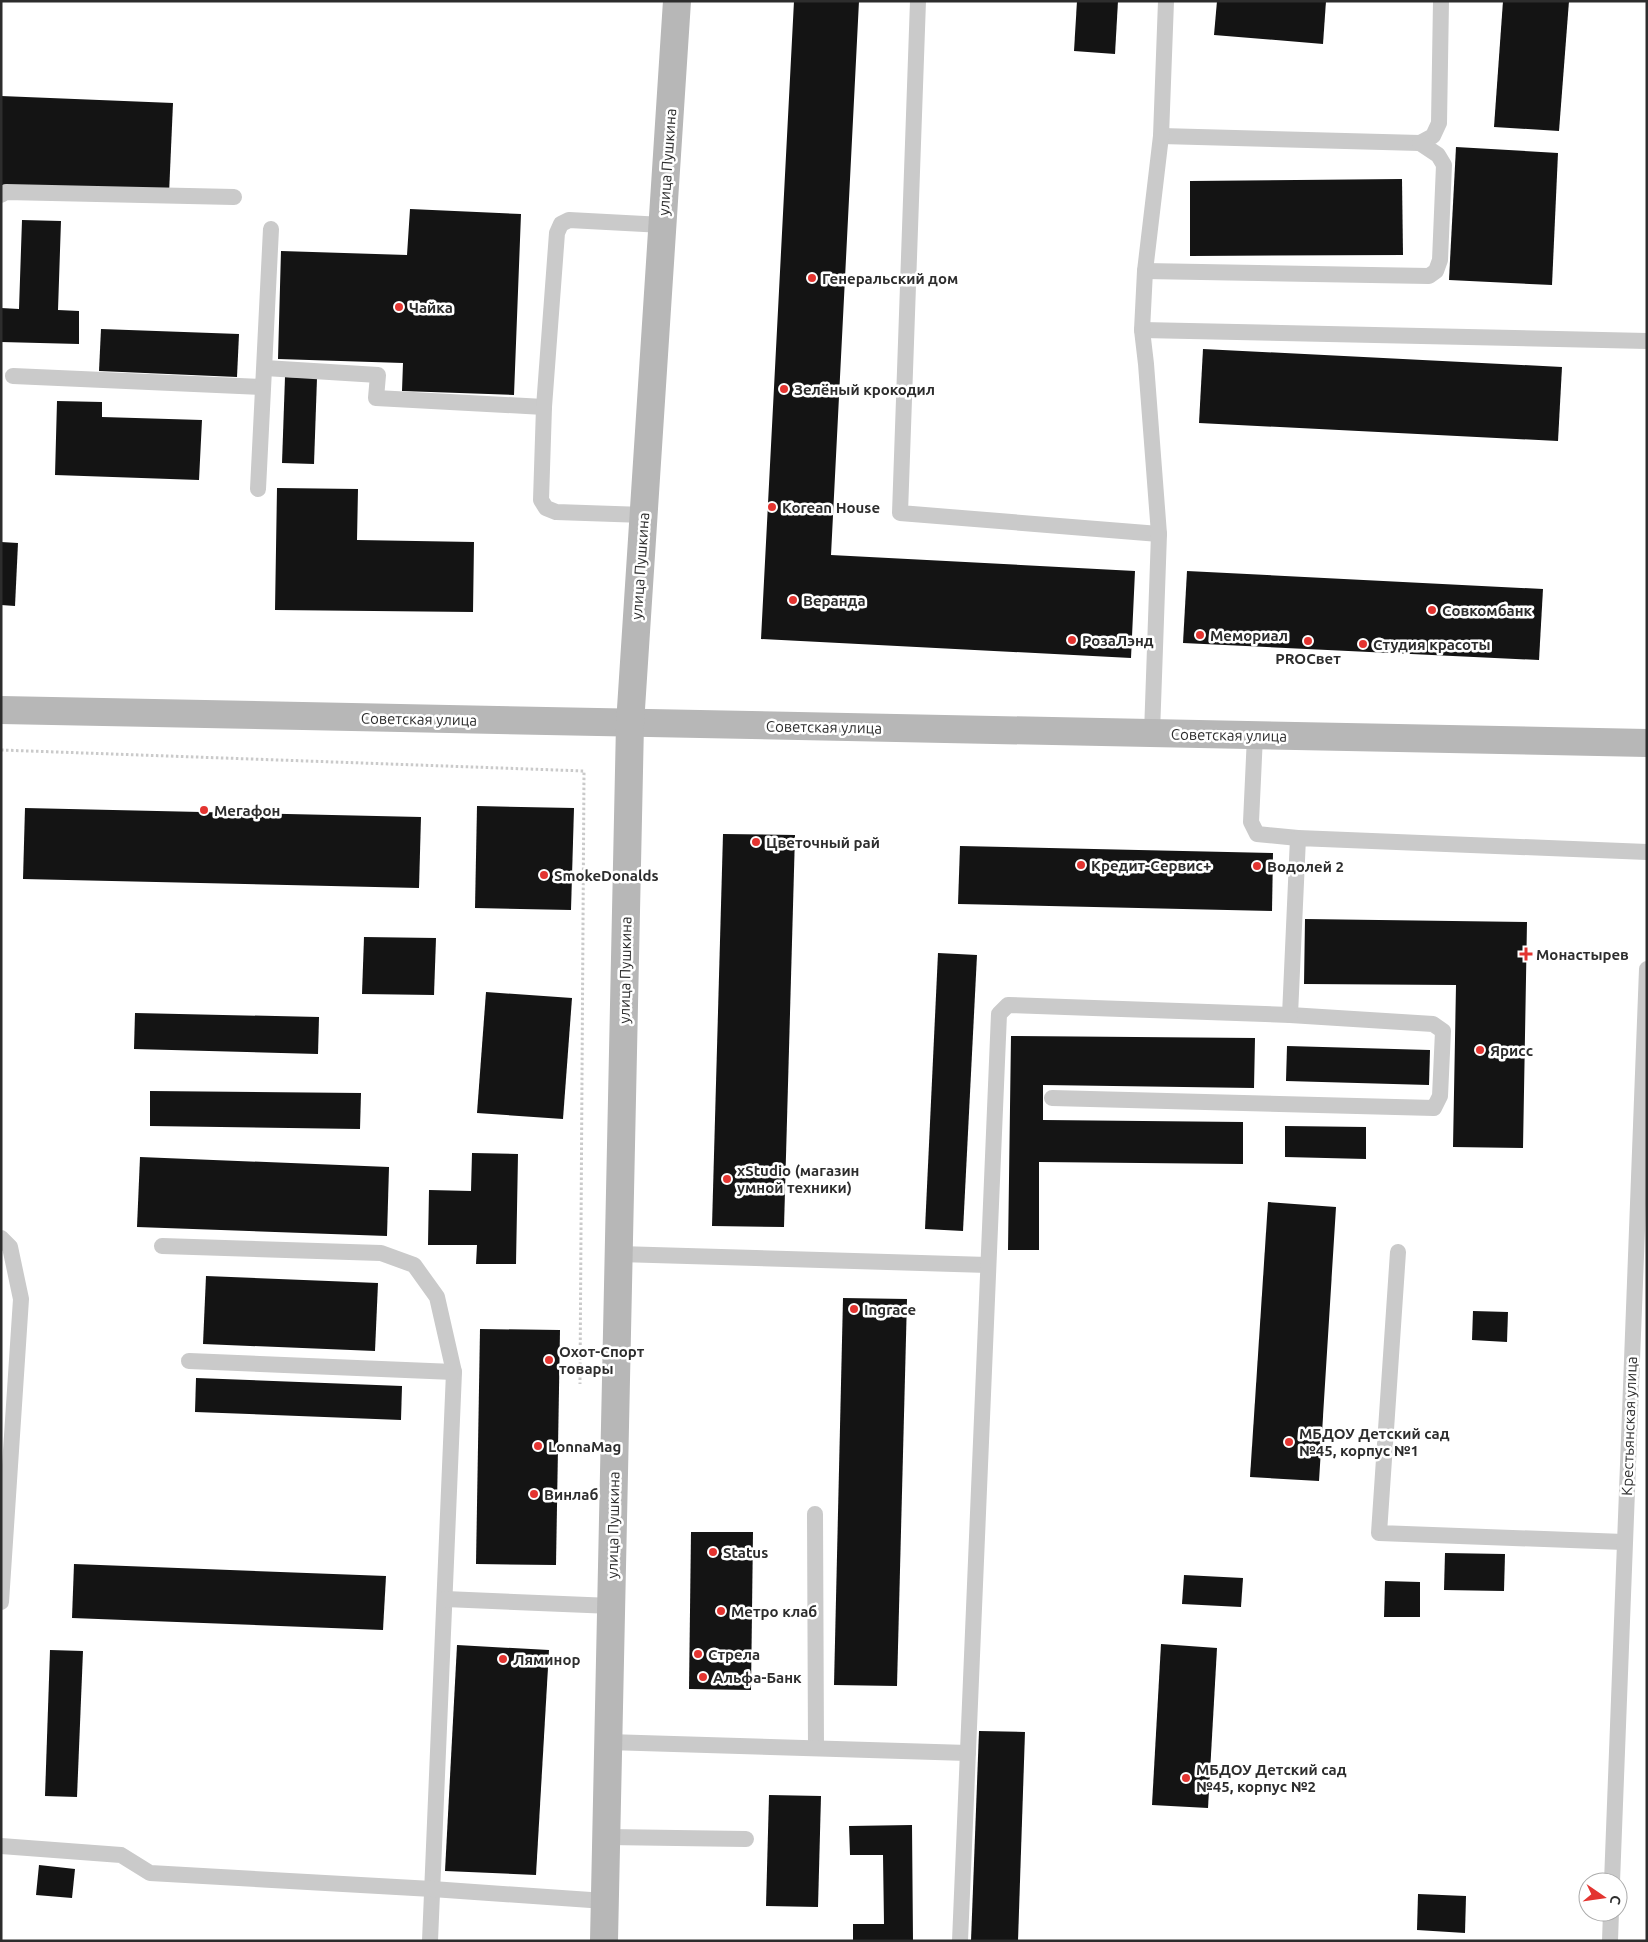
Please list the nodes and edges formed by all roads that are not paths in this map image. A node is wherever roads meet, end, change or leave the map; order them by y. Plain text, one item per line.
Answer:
1 (678, 1) edge
2 (918, 1) edge
3 (1166, 1) edge
4 (1441, 1) edge
5 (1161, 136) junction
6 (1420, 143) junction
7 (1, 195) edge
8 (234, 197) dead end
9 (662, 225) junction
10 (271, 228) dead end
11 (1146, 271) junction
12 (1142, 330) junction
13 (1647, 341) edge
14 (265, 368) junction
15 (14, 376) dead end
16 (263, 387) junction
17 (544, 407) junction
18 (258, 489) dead end
19 (644, 515) junction
20 (1159, 534) junction
21 (1, 710) edge
22 (630, 724) junction
23 (1152, 733) junction
24 (1255, 736) junction
25 (1647, 743) edge
26 (1298, 838) junction
27 (1647, 852) edge
28 (1647, 969) edge
29 (1290, 1016) junction
30 (1052, 1098) dead end
31 (1, 1238) edge
32 (162, 1246) dead end
33 (1398, 1252) dead end
34 (619, 1254) junction
35 (988, 1264) junction
36 (189, 1361) dead end
37 (454, 1372) junction
38 (815, 1514) dead end
39 (1624, 1542) junction
40 (444, 1598) junction
41 (1, 1602) edge
42 (612, 1606) junction
43 (608, 1742) junction
44 (816, 1748) junction
45 (968, 1753) junction
46 (606, 1837) junction
47 (746, 1839) dead end
48 (1, 1846) edge
49 (1612, 1872) edge
50 (432, 1889) junction
51 (605, 1902) junction
52 (1611, 1922) edge
53 (430, 1941) edge
54 (604, 1941) edge
55 (960, 1941) edge
56 (1610, 1941) edge

1 - 9 main road, улица Пушкина
2 - 20 lane
3 - 5 lane
4 - 6 lane
5 - 6 lane
5 - 11 lane
6 - 11 lane
7 - 8 lane
9 - 17 lane
9 - 19 main road, улица Пушкина
10 - 14 lane
11 - 12 lane
12 - 13 lane
12 - 20 lane
14 - 16 lane
14 - 17 lane
15 - 16 lane
16 - 18 lane
17 - 19 lane
19 - 22 main road, улица Пушкина
20 - 23 lane
21 - 22 main road, Советская улица
22 - 23 main road, Советская улица
22 - 34 main road, улица Пушкина
23 - 24 main road, Советская улица
24 - 25 main road, Советская улица
24 - 26 lane
26 - 27 lane
26 - 29 lane
28 - 39 lane, Крестьянская улица
29 - 30 lane
29 - 35 lane
31 - 41 lane
32 - 37 lane
33 - 39 lane
34 - 35 lane
34 - 42 main road, улица Пушкина
35 - 45 lane
36 - 37 lane
37 - 40 lane
38 - 44 lane
39 - 49 lane, Крестьянская улица
40 - 42 lane
40 - 50 lane
42 - 43 main road, улица Пушкина
43 - 44 lane
43 - 46 main road, улица Пушкина
44 - 45 lane
45 - 55 lane
46 - 47 lane
46 - 51 main road, улица Пушкина
48 - 50 lane
50 - 51 lane
50 - 53 lane
51 - 54 main road, улица Пушкина
52 - 56 lane

